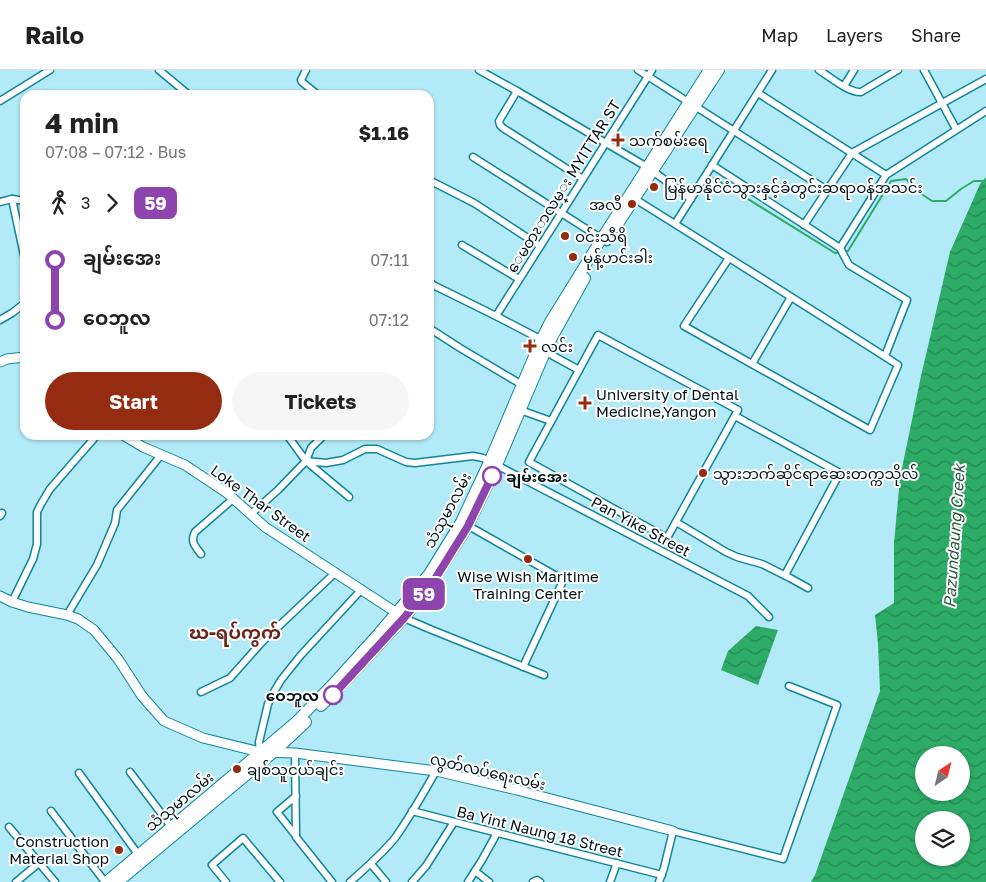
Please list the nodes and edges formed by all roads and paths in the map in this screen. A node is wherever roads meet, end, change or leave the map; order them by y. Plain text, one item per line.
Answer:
1 (50, 70) edge
2 (159, 70) edge
3 (306, 70) edge
4 (479, 70) edge
5 (638, 70) edge
6 (652, 70) edge
7 (710, 70) edge
8 (719, 70) edge
9 (772, 70) edge
10 (819, 70) edge
11 (854, 70) edge
12 (898, 70) edge
13 (924, 70) edge
14 (648, 76) junction
15 (986, 80) edge
16 (844, 86) junction
17 (183, 90) edge
18 (312, 90) edge
19 (517, 91) junction
20 (758, 93) junction
21 (0, 102) edge
22 (692, 104) junction
23 (942, 104) junction
24 (986, 111) edge
25 (956, 130) junction
26 (734, 132) junction
27 (606, 143) junction
28 (852, 153) junction
29 (473, 157) dead end
30 (712, 165) junction
31 (650, 169) junction
32 (886, 175) junction
33 (583, 179) junction
34 (434, 183) edge
35 (827, 190) junction
36 (12, 199) junction
37 (635, 199) junction
38 (691, 199) junction
39 (20, 200) edge
40 (0, 202) edge
41 (561, 213) junction
42 (675, 224) junction
43 (804, 225) junction
44 (20, 230) edge
45 (604, 240) junction
46 (462, 245) dead end
47 (540, 246) junction
48 (840, 248) junction
49 (729, 258) junction
50 (519, 279) junction
51 (434, 286) edge
52 (791, 297) junction
53 (20, 306) edge
54 (496, 316) junction
55 (0, 320) edge
56 (434, 331) edge
57 (545, 345) junction
58 (885, 356) junction
59 (20, 358) edge
60 (0, 362) edge
61 (752, 364) junction
62 (579, 370) junction
63 (526, 386) junction
64 (520, 410) junction
65 (735, 416) junction
66 (551, 421) junction
67 (93, 440) edge
68 (131, 440) edge
69 (291, 440) edge
70 (319, 440) edge
71 (161, 455) junction
72 (306, 461) junction
73 (493, 462) junction
74 (349, 497) dead end
75 (233, 499) junction
76 (251, 514) junction
77 (676, 522) junction
78 (465, 524) junction
79 (201, 554) dead end
80 (336, 572) junction
81 (785, 575) junction
82 (808, 588) dead end
83 (362, 589) junction
84 (0, 596) edge
85 (12, 602) junction
86 (67, 615) junction
87 (401, 615) junction
88 (769, 617) dead end
89 (523, 667) junction
90 (544, 675) dead end
91 (789, 686) dead end
92 (201, 692) dead end
93 (260, 752) junction
94 (274, 752) junction
95 (295, 753) junction
96 (436, 771) junction
97 (130, 772) dead end
98 (79, 773) dead end
99 (296, 796) junction
100 (51, 811) dead end
101 (412, 811) junction
102 (454, 822) junction
103 (9, 827) dead end
104 (174, 830) junction
105 (673, 830) junction
106 (497, 833) junction
107 (296, 837) junction
108 (141, 858) junction
109 (39, 863) junction
110 (618, 863) junction
111 (371, 864) junction
112 (474, 871) junction
113 (662, 874) junction
114 (16, 882) edge
115 (54, 882) edge
116 (106, 882) edge
117 (118, 882) edge
118 (226, 882) edge
119 (280, 882) edge
120 (332, 882) edge
121 (350, 882) edge
122 (386, 882) edge
123 (412, 882) edge
124 (468, 882) edge
125 (489, 882) edge
126 (610, 882) edge
127 (659, 882) edge

1 - 21 street
2 - 17 street
3 - 18 street
4 - 19 street
5 - 14 street
6 - 14 street, ေမတၩာလမ္း MYITTAR ST
7 - 22 main road, သံသုမာလမ်း
8 - 22 main road, သံသုမာလမ်း
9 - 20 street
10 - 16 street
11 - 16 street
12 - 16 street
13 - 23 street
14 - 22 street
14 - 27 street, ေမတၩာလမ္း MYITTAR ST
15 - 23 street
19 - 27 street
19 - 33 street
20 - 26 street
20 - 28 street
22 - 26 street
22 - 31 main road, သံသုမာလမ်း
23 - 25 street
23 - 28 street
24 - 25 street
25 - 32 street
26 - 30 street
26 - 35 street
27 - 31 street
27 - 33 street, ေမတၩာလမ္း MYITTAR ST
28 - 32 street
28 - 35 street
29 - 41 street
30 - 38 street
30 - 43 street
31 - 37 main road, သံသုမာလမ်း
31 - 38 street
31 - 45 main road, သံသုမာလမ်း
32 - 48 street
33 - 41 street, ေမတၩာလမ္း MYITTAR ST
34 - 47 street
35 - 43 street
36 - 39 street
36 - 40 street
36 - 44 street
37 - 42 street
37 - 45 main road, သံသုမာလမ်း
38 - 42 street
41 - 45 street
41 - 47 street, ေမတၩာလမ္း MYITTAR ST
42 - 49 street
43 - 48 street
45 - 57 main road, သံသုမာလမ်း
46 - 50 street
47 - 50 street, ေမတၩာလမ္း MYITTAR ST
48 - 58 street
49 - 52 street
49 - 61 street
50 - 54 street, ေမတၩာလမ္း MYITTAR ST
51 - 54 street
52 - 58 street
52 - 61 street
53 - 55 street
54 - 57 street
56 - 63 street
57 - 62 street
57 - 63 main road, သံသုမာလမ်း
58 - 61 street
59 - 60 street
62 - 65 street
62 - 66 street
63 - 64 main road, သံသုမာလမ်း
63 - 73 main road, သံသုမာလမ်း
64 - 66 street
64 - 73 main road, သံသုမာလမ်း
65 - 77 street
65 - 81 street
66 - 77 street
67 - 85 street
68 - 71 street, Loke Thar Street
69 - 72 street
70 - 72 street
71 - 75 street, Loke Thar Street
71 - 86 street
72 - 73 street
72 - 74 street
72 - 76 street
73 - 78 main road, သံသုမာလမ်း
73 - 88 street, Pan Yike Street
75 - 76 street, Loke Thar Street
75 - 79 street
76 - 80 street, Loke Thar Street
77 - 81 street
78 - 87 main road, သံသုမာလမ်း
78 - 89 street
80 - 83 street, Loke Thar Street
80 - 92 street
81 - 82 street
83 - 87 street, Loke Thar Street
83 - 93 street
84 - 85 street, လွတ်လပ်ရေးလမ်း
85 - 86 street, လွတ်လပ်ရေးလမ်း
86 - 93 street, လွတ်လပ်ရေးလမ်း
87 - 89 street
87 - 93 main road, သံသုမာလမ်း
87 - 94 main road, သံသုမာလမ်း
89 - 90 street
91 - 105 street
93 - 94 street, လွတ်လပ်ရေးလမ်း
93 - 104 main road, သံသုမာလမ်း
94 - 95 street, လွတ်လပ်ရေးလမ်း
94 - 104 main road, သံသုမာလမ်း
95 - 96 street, လွတ်လပ်ရေးလမ်း
95 - 99 street
96 - 101 street
96 - 105 street, လွတ်လပ်ရေးလမ်း
97 - 104 street
98 - 108 street
99 - 107 street
99 - 107 street
100 - 116 street
101 - 102 street, Ba Yint Naung 18 Street
101 - 111 street
102 - 106 street, Ba Yint Naung 18 Street
102 - 123 street
103 - 109 street
104 - 108 main road, သံသုမာလမ်း
105 - 113 street
106 - 110 street, Ba Yint Naung 18 Street
106 - 112 street
107 - 120 street
108 - 116 main road, သံသုမာလမ်း
108 - 117 main road, သံသုမာလမ်း
109 - 114 street
109 - 115 street
110 - 113 street, Ba Yint Naung 18 Street
110 - 126 street
111 - 121 street
111 - 122 street
112 - 124 street
112 - 125 street
113 - 127 street
118 - 119 street

